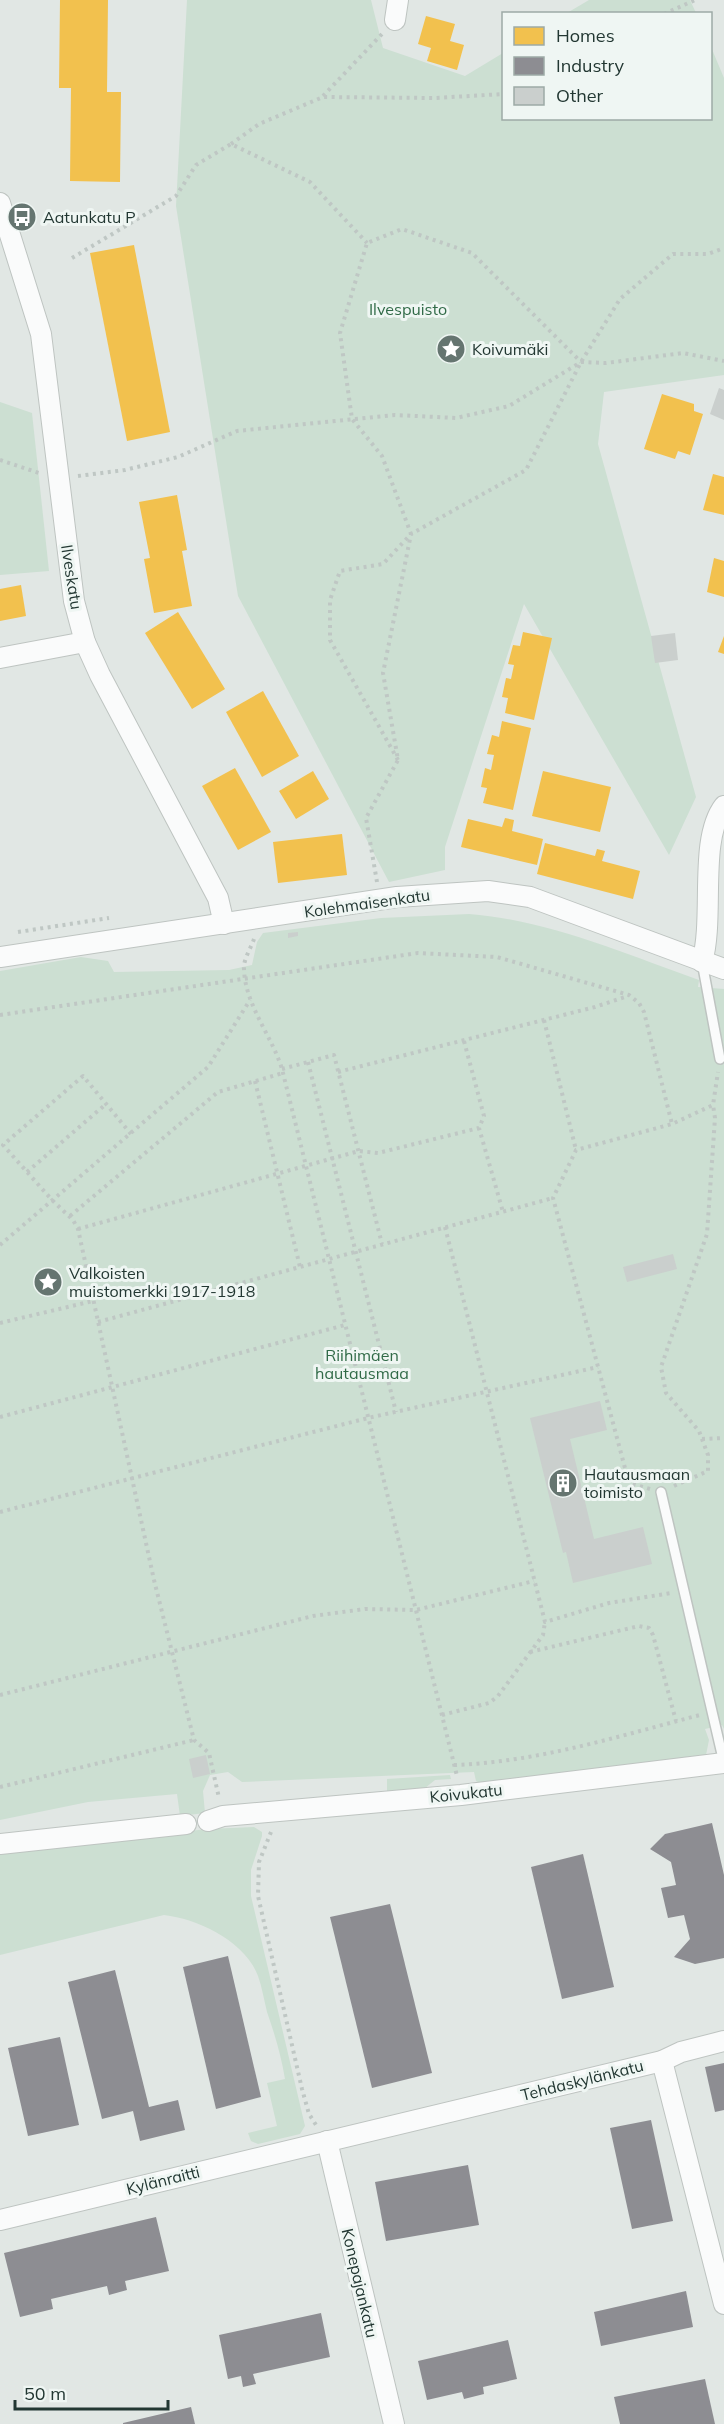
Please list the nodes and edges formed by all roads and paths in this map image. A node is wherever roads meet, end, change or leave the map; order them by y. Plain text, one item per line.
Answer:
1 (398, 0) edge
2 (694, 0) edge
3 (668, 12) edge
4 (395, 20) joint
5 (502, 94) edge
6 (323, 97) junction
7 (231, 144) junction
8 (0, 203) edge
9 (367, 243) junction
10 (724, 248) edge
11 (72, 258) dead end
12 (724, 361) edge
13 (580, 362) junction
14 (352, 420) junction
15 (0, 460) edge
16 (60, 479) junction
17 (411, 534) junction
18 (85, 642) junction
19 (0, 658) edge
20 (398, 760) junction
21 (724, 806) edge
22 (378, 883) dead end
23 (254, 920) junction
24 (224, 924) junction
25 (0, 957) edge
26 (702, 962) junction
27 (724, 969) edge
28 (245, 978) junction
29 (629, 996) junction
30 (250, 999) junction
31 (0, 1016) edge
32 (544, 1020) junction
33 (464, 1041) junction
34 (720, 1059) joint
35 (308, 1062) junction
36 (282, 1071) junction
37 (338, 1072) junction
38 (255, 1081) junction
39 (106, 1104) junction
40 (713, 1105) junction
41 (672, 1124) junction
42 (479, 1128) junction
43 (131, 1134) junction
44 (0, 1136) edge
45 (6, 1142) junction
46 (576, 1150) junction
47 (358, 1151) junction
48 (333, 1158) junction
49 (305, 1166) junction
50 (27, 1172) junction
51 (276, 1174) junction
52 (553, 1198) junction
53 (52, 1200) junction
54 (503, 1212) junction
55 (70, 1216) junction
56 (445, 1227) junction
57 (78, 1229) junction
58 (382, 1244) junction
59 (0, 1245) edge
60 (356, 1251) junction
61 (328, 1259) junction
62 (300, 1267) junction
63 (93, 1301) junction
64 (98, 1322) junction
65 (0, 1323) edge
66 (345, 1325) junction
67 (598, 1367) junction
68 (112, 1389) junction
69 (486, 1391) junction
70 (396, 1412) junction
71 (0, 1417) edge
72 (368, 1418) junction
73 (724, 1438) edge
74 (702, 1439) junction
75 (131, 1478) junction
76 (661, 1492) junction
77 (0, 1512) edge
78 (534, 1581) junction
79 (683, 1591) junction
80 (416, 1610) junction
81 (545, 1622) junction
82 (172, 1651) junction
83 (530, 1653) junction
84 (0, 1695) edge
85 (712, 1712) junction
86 (442, 1715) junction
87 (676, 1721) junction
88 (194, 1740) junction
89 (724, 1763) edge
90 (454, 1765) junction
91 (0, 1787) edge
92 (461, 1795) junction
93 (272, 1812) junction
94 (215, 1819) joint
95 (186, 1824) dead end
96 (0, 1844) edge
97 (724, 2041) edge
98 (663, 2061) junction
99 (327, 2141) junction
100 (0, 2220) edge
101 (724, 2304) edge
102 (394, 2424) edge

1 - 4 street
2 - 3 path
4 - 6 path
5 - 6 path
6 - 7 path
7 - 9 path
7 - 11 path
8 - 16 street, Ilveskatu
9 - 13 path
9 - 14 path
10 - 13 path
12 - 13 path
13 - 14 path
13 - 17 path
14 - 16 path
14 - 17 path
15 - 16 path
16 - 18 street, Ilveskatu
17 - 20 path
17 - 20 path
18 - 19 street
18 - 24 street, Ilveskatu
20 - 22 path
21 - 26 street
23 - 24 street, Kolehmaisenkatu
23 - 26 street, Kolehmaisenkatu
23 - 28 path
24 - 25 street, Kolehmaisenkatu
26 - 27 street, Kolehmaisenkatu
26 - 34 lane
28 - 29 path
28 - 30 path
28 - 31 path
29 - 32 path
29 - 41 path
30 - 36 path
30 - 43 path
32 - 33 path
32 - 46 path
33 - 37 path
33 - 42 path
34 - 40 path
35 - 36 path
35 - 37 path
35 - 48 path
36 - 38 path
36 - 49 path
37 - 47 path
38 - 51 path
38 - 55 path
39 - 43 path
39 - 45 path
39 - 50 path
40 - 41 path
40 - 74 path
41 - 46 path
42 - 47 path
42 - 54 path
43 - 53 path
44 - 45 path
45 - 50 path
46 - 52 path
47 - 48 path
47 - 58 path
48 - 49 path
48 - 60 path
49 - 51 path
49 - 61 path
50 - 53 path
51 - 57 path
51 - 62 path
52 - 54 path
52 - 67 path
53 - 55 path
53 - 59 path
54 - 56 path
55 - 57 path
56 - 58 path
56 - 69 path
57 - 63 path
58 - 60 path
60 - 61 path
60 - 70 path
61 - 62 path
61 - 66 path
62 - 64 path
63 - 64 path
63 - 65 path
64 - 68 path
66 - 68 path
66 - 72 path
67 - 69 path
67 - 76 path
68 - 71 path
68 - 75 path
69 - 70 path
69 - 78 path
70 - 72 path
72 - 75 path
72 - 80 path
73 - 74 path
74 - 76 path
75 - 77 path
75 - 82 path
76 - 79 lane
78 - 80 path
78 - 81 path
79 - 81 path
79 - 85 lane
80 - 82 path
80 - 86 path
81 - 83 path
82 - 84 path
82 - 88 path
83 - 86 path
83 - 87 path
85 - 87 path
85 - 89 lane
86 - 90 path
87 - 90 path
88 - 91 path
88 - 94 path
89 - 92 street, Koivukatu
90 - 92 path
92 - 93 street, Koivukatu
93 - 94 street, Koivukatu
93 - 99 path
95 - 96 street
97 - 98 street
98 - 99 street, Tehdaskylänkatu
98 - 101 street, Tehdaskylänkatu
99 - 100 street, Kylänraitti
99 - 102 street, Konepajankatu

